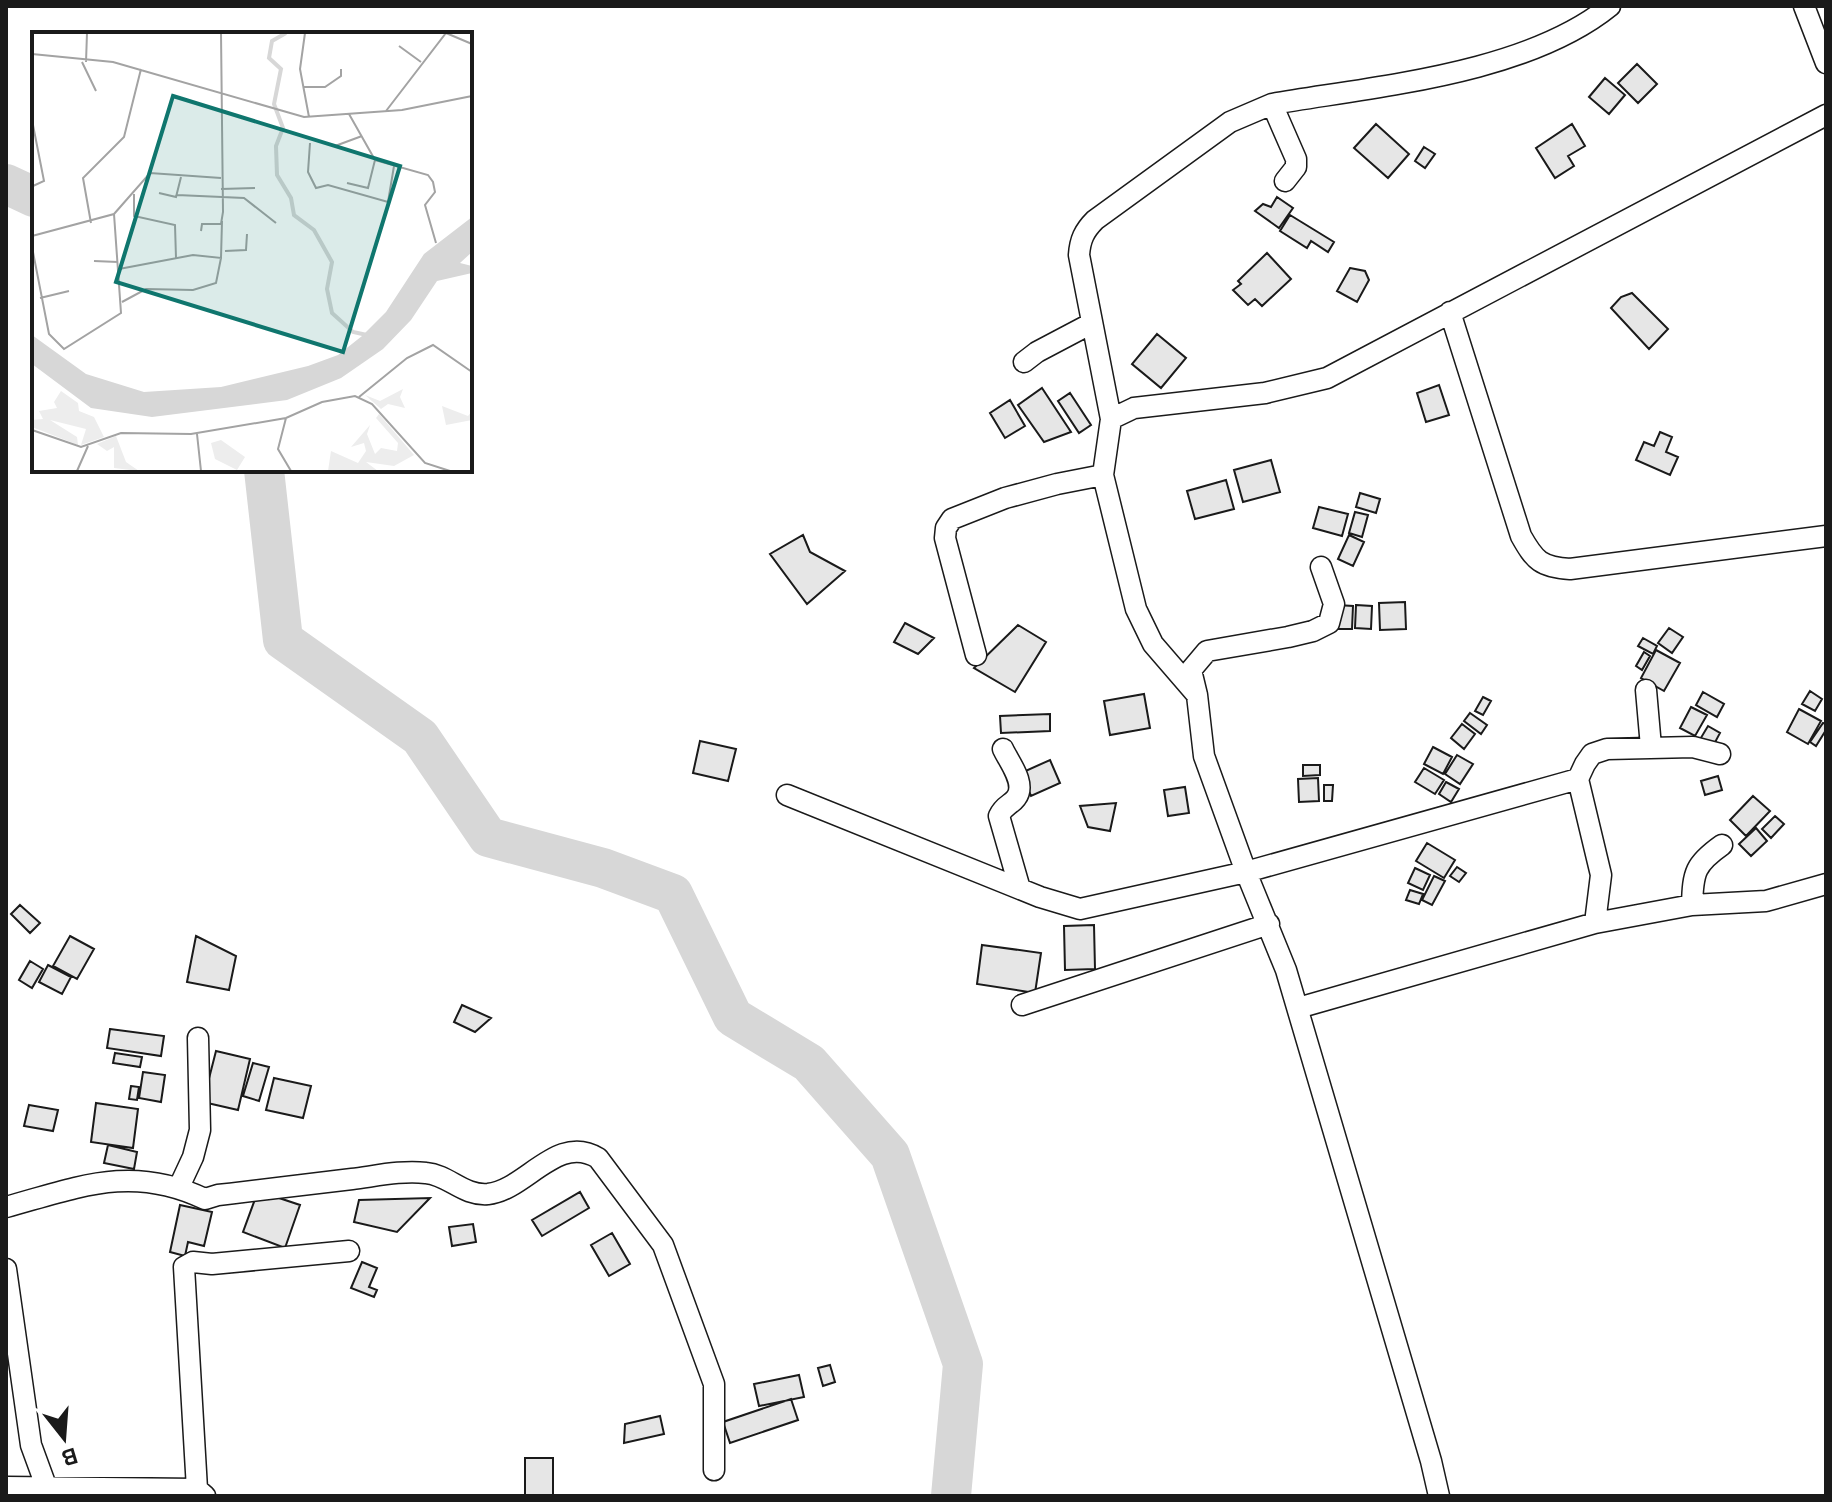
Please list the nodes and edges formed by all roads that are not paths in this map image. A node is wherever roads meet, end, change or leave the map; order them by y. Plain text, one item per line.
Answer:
1 (1610, 6) edge
2 (1804, 6) edge
3 (1826, 63) edge
4 (1272, 104) junction
5 (1826, 115) edge
6 (1285, 181) dead end
7 (1450, 312) junction
8 (1092, 323) junction
9 (1024, 362) dead end
10 (1111, 419) junction
11 (1103, 475) junction
12 (1826, 536) edge
13 (1321, 567) dead end
14 (976, 655) dead end
15 (1646, 690) dead end
16 (1197, 695) junction
17 (1651, 747) junction
18 (1003, 749) dead end
19 (1720, 754) dead end
20 (1578, 779) junction
21 (787, 795) dead end
22 (1722, 845) dead end
23 (1246, 872) junction
24 (1826, 884) edge
25 (1020, 889) junction
26 (1692, 905) junction
27 (1595, 923) junction
28 (1269, 924) junction
29 (1022, 1005) dead end
30 (1298, 1008) junction
31 (198, 1038) dead end
32 (179, 1187) junction
33 (6, 1207) edge
34 (349, 1251) dead end
35 (6, 1269) edge
36 (714, 1470) dead end
37 (46, 1486) junction
38 (6, 1487) edge
39 (201, 1492) edge
40 (1439, 1496) edge

1 - 4 street
2 - 3 street
4 - 6 street
4 - 8 street
5 - 7 street
7 - 10 street
7 - 12 street
8 - 9 street
8 - 10 street
10 - 11 street
11 - 14 street
11 - 16 street
13 - 16 street
15 - 17 street
16 - 23 street
17 - 19 street
17 - 20 street
18 - 25 street
20 - 23 street
20 - 27 street
21 - 25 street
22 - 26 street
23 - 25 street
23 - 28 street
24 - 26 street
26 - 27 street
27 - 30 street
28 - 29 street
28 - 30 street
30 - 40 street
31 - 32 street
32 - 33 street
32 - 36 street
34 - 39 street
35 - 37 street
37 - 38 street
37 - 39 street

